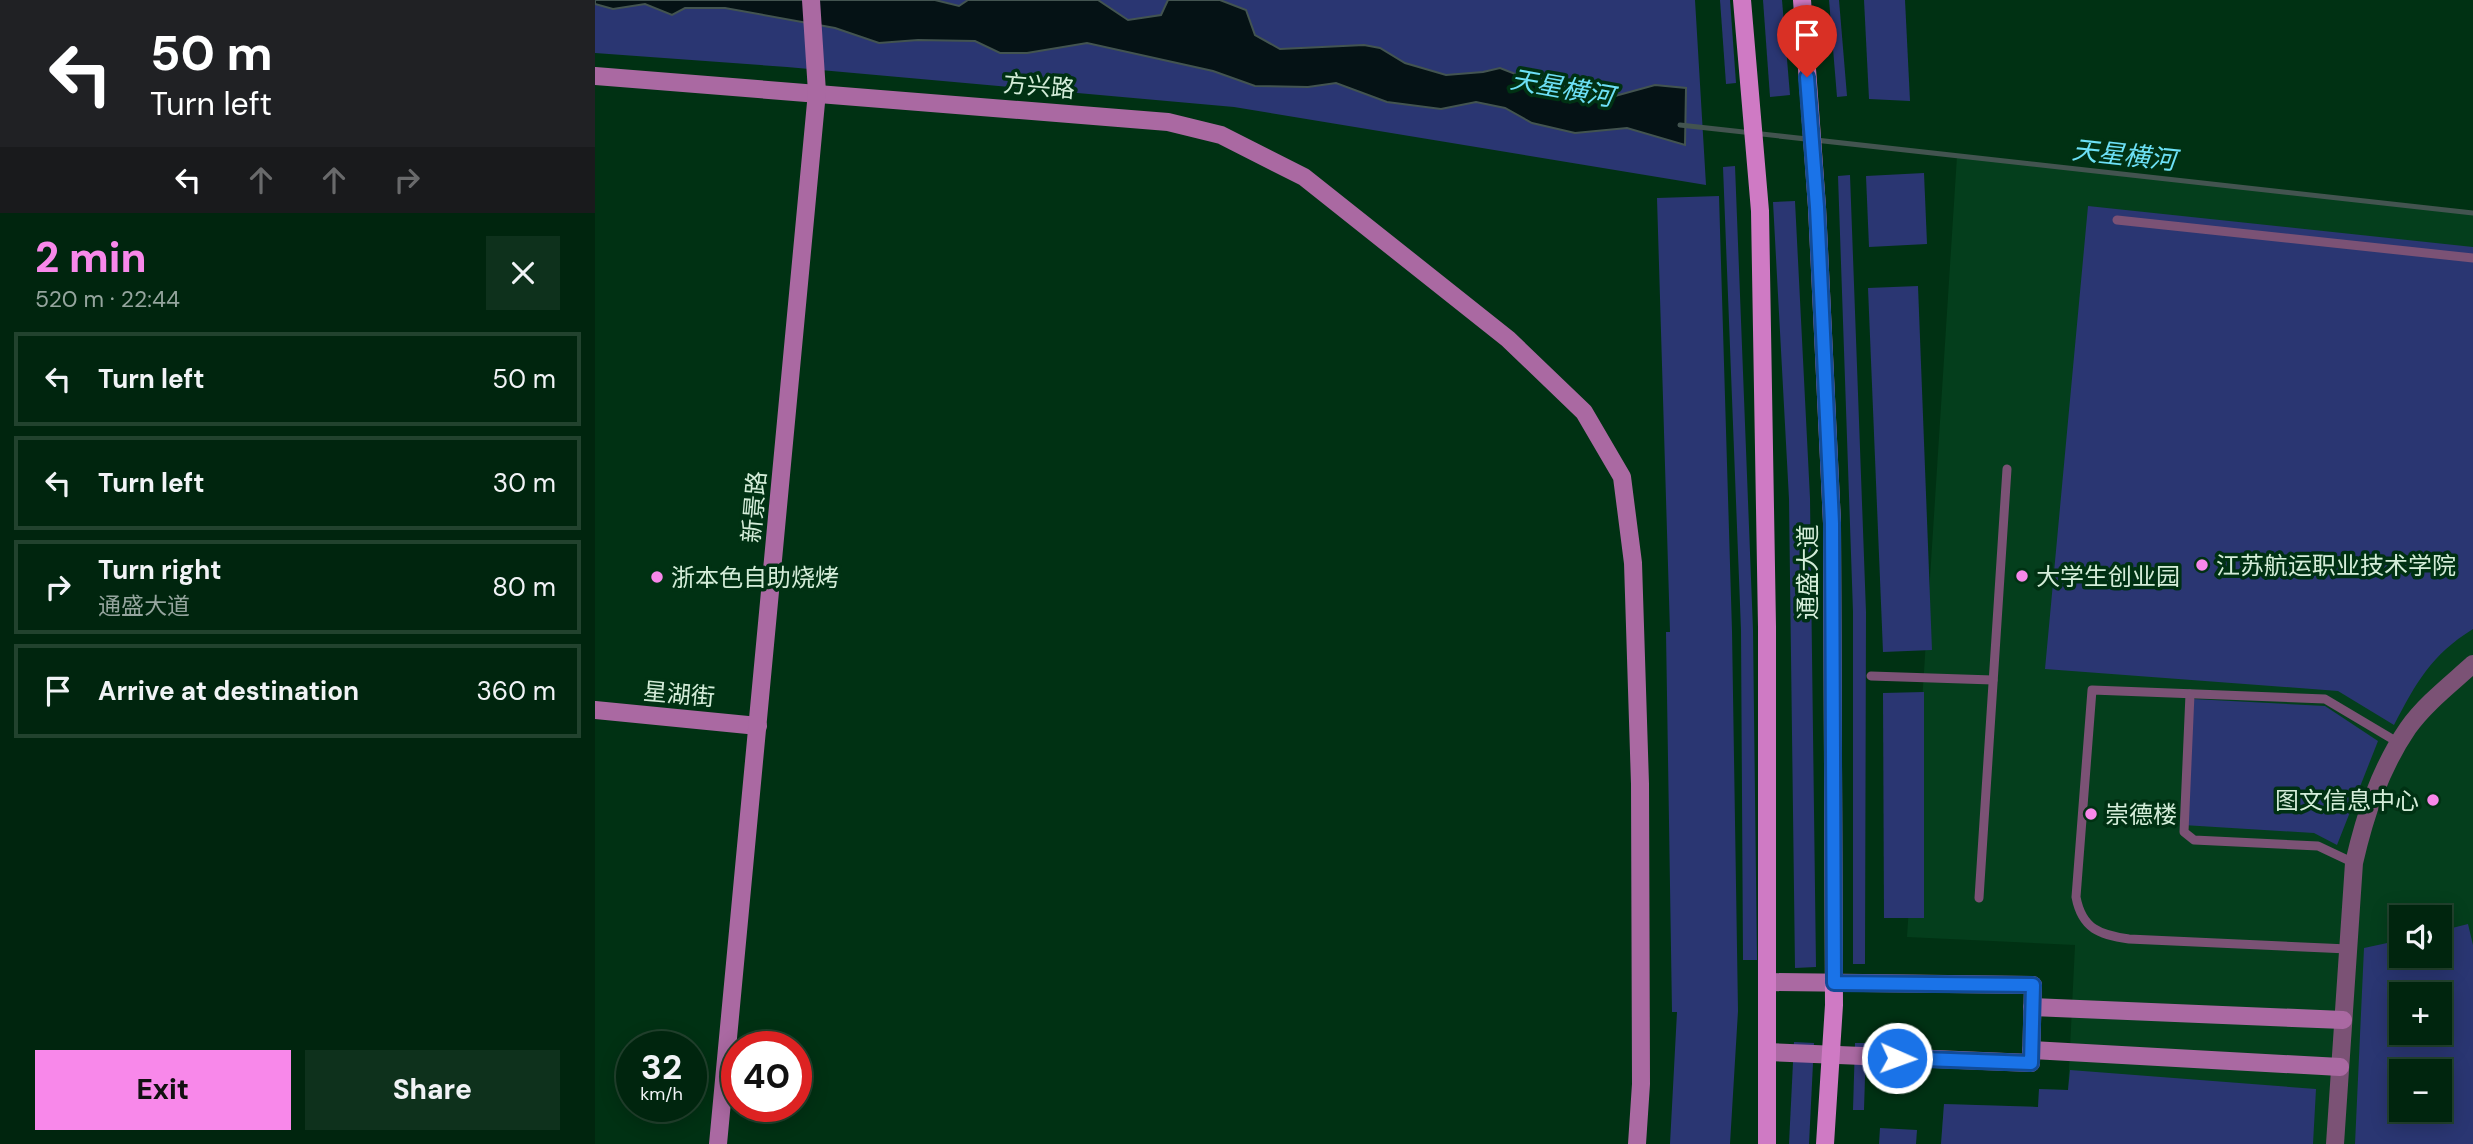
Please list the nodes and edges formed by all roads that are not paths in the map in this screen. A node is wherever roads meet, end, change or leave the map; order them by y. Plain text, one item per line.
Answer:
1 (811, 0) edge
2 (1742, 0) edge
3 (1802, 0) edge
4 (595, 76) edge
5 (817, 92) junction
6 (2117, 220) dead end
7 (2473, 258) edge
8 (2007, 468) dead end
9 (2473, 664) edge
10 (1871, 676) dead end
11 (1993, 680) junction
12 (2190, 694) junction
13 (595, 710) edge
14 (758, 726) junction
15 (2399, 743) junction
16 (2354, 863) junction
17 (1979, 898) dead end
18 (2348, 949) junction
19 (1768, 982) junction
20 (1834, 983) junction
21 (2032, 1007) junction
22 (2343, 1020) junction
23 (2031, 1050) junction
24 (1768, 1052) junction
25 (1831, 1055) junction
26 (2340, 1067) junction
27 (718, 1144) edge
28 (1637, 1144) edge
29 (1767, 1144) edge
30 (1825, 1144) edge
31 (2335, 1144) edge

1 - 5 street, 新景路
2 - 19 main road, 通盛大道
3 - 20 main road, 通盛大道
4 - 5 street, 方兴路
5 - 14 street, 新景路
5 - 28 street, 方兴路
6 - 7 lane
8 - 11 lane
9 - 15 street
10 - 11 lane
11 - 17 lane
12 - 15 lane
12 - 16 lane
12 - 18 lane
13 - 14 street, 星湖街
14 - 27 street, 新景路
15 - 16 street
16 - 18 street
18 - 22 street
19 - 20 street
19 - 24 main road, 通盛大道
20 - 21 street
20 - 25 main road, 通盛大道
21 - 22 street
21 - 23 street
22 - 26 street
23 - 25 street
23 - 26 street
24 - 25 street
24 - 29 main road, 通盛大道
25 - 30 main road, 通盛大道
26 - 31 street

